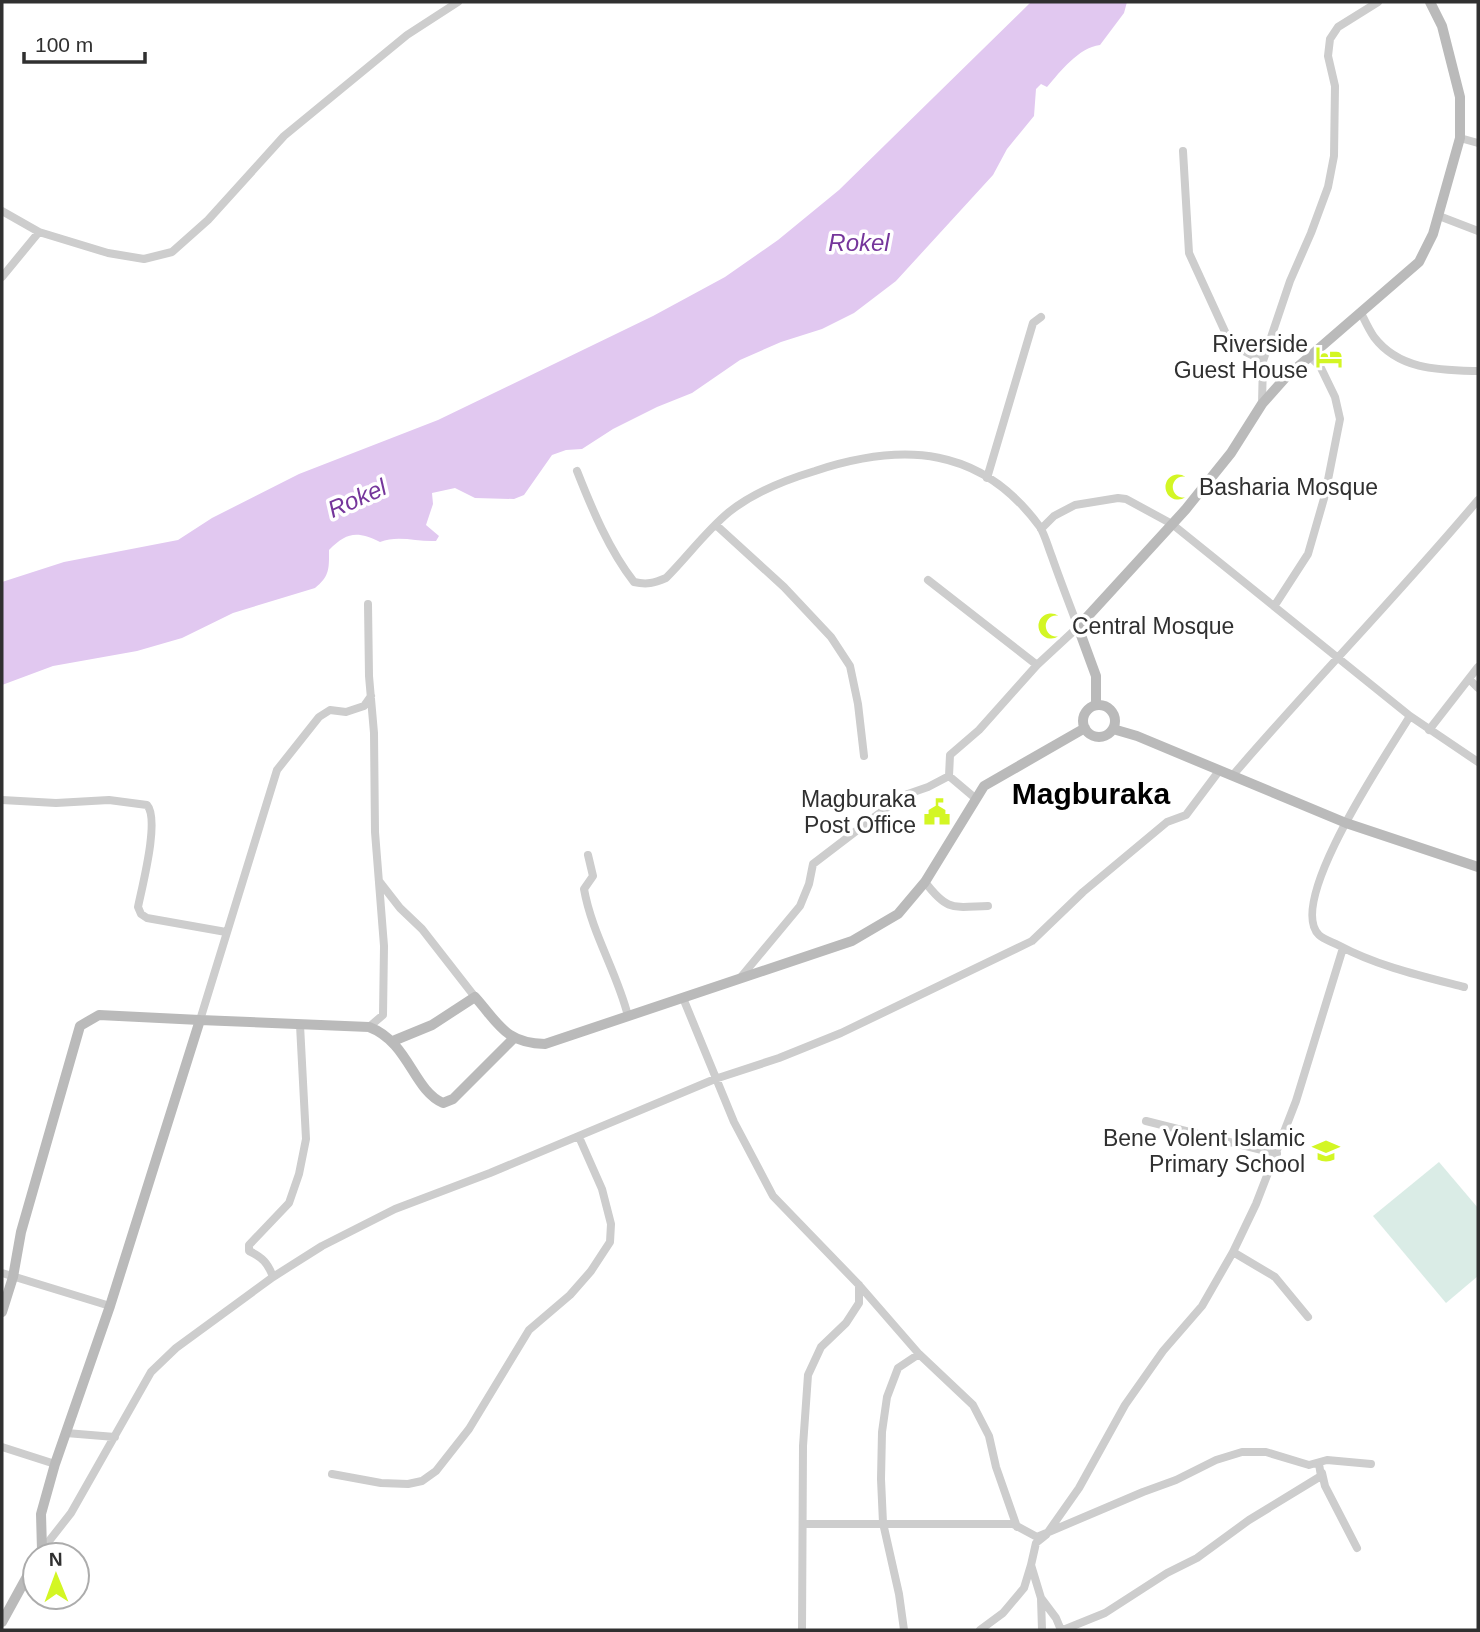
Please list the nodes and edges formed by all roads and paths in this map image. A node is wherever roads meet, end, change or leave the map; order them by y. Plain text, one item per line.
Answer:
1 (458, 2) edge
2 (1378, 2) edge
3 (1430, 2) edge
4 (1460, 138) junction
5 (1478, 143) edge
6 (1183, 151) dead end
7 (2, 211) edge
8 (1439, 216) junction
9 (1183, 231) dead end
10 (1478, 231) edge
11 (39, 232) junction
12 (1189, 253) junction
13 (2, 277) edge
14 (1361, 313) junction
15 (1041, 317) dead end
16 (1308, 355) junction
17 (1263, 361) junction
18 (1476, 371) dead end
19 (1262, 404) junction
20 (577, 471) dead end
21 (987, 478) junction
22 (1478, 500) edge
23 (1172, 524) junction
24 (716, 525) junction
25 (1041, 529) junction
26 (929, 580) dead end
27 (368, 604) dead end
28 (1275, 606) junction
29 (1078, 627) junction
30 (1338, 660) junction
31 (1037, 665) junction
32 (1478, 667) edge
33 (1469, 679) junction
34 (1478, 688) edge
35 (371, 696) junction
36 (1096, 705) junction
37 (1410, 716) junction
38 (1085, 728) junction
39 (1113, 729) junction
40 (1429, 730) junction
41 (864, 756) dead end
42 (1478, 762) edge
43 (1219, 771) junction
44 (1233, 775) junction
45 (950, 776) junction
46 (975, 798) junction
47 (2, 800) edge
48 (1346, 823) junction
49 (588, 855) dead end
50 (1478, 865) edge
51 (379, 881) junction
52 (925, 883) junction
53 (988, 906) dead end
54 (226, 932) junction
55 (1343, 948) junction
56 (741, 977) junction
57 (1464, 987) dead end
58 (475, 997) junction
59 (683, 998) junction
60 (628, 1016) junction
61 (200, 1020) junction
62 (300, 1025) junction
63 (369, 1027) junction
64 (513, 1039) junction
65 (393, 1041) junction
66 (715, 1079) junction
67 (1146, 1121) dead end
68 (579, 1137) junction
69 (1277, 1154) junction
70 (1233, 1252) junction
71 (7, 1275) edge
72 (273, 1277) junction
73 (859, 1285) junction
74 (110, 1306) junction
75 (2, 1312) edge
76 (1308, 1317) dead end
77 (919, 1354) junction
78 (66, 1433) junction
79 (115, 1437) junction
80 (2, 1447) edge
81 (55, 1464) junction
82 (1319, 1464) junction
83 (1371, 1464) dead end
84 (332, 1474) dead end
85 (883, 1523) junction
86 (804, 1524) junction
87 (1017, 1527) junction
88 (1046, 1535) junction
89 (41, 1541) edge
90 (49, 1541) edge
91 (1357, 1548) dead end
92 (1031, 1565) junction
93 (21, 1587) edge
94 (1041, 1598) junction
95 (2, 1622) edge
96 (802, 1630) edge
97 (904, 1630) edge
98 (980, 1630) edge
99 (1042, 1630) edge
100 (1062, 1630) edge

1 - 11 street
2 - 17 street
3 - 4 street
4 - 5 street
4 - 8 street
6 - 12 street
7 - 11 street
8 - 10 street
8 - 14 street
9 - 12 street
11 - 13 street
12 - 17 street
14 - 16 street
14 - 18 street
15 - 21 street
16 - 19 street
16 - 28 street
17 - 19 street
19 - 23 street
20 - 24 street
21 - 24 street
21 - 25 street
22 - 30 street
23 - 25 street
23 - 28 street
23 - 29 street
24 - 41 street
25 - 29 street
26 - 31 street
27 - 35 street
28 - 30 street
29 - 31 street
29 - 36 street
30 - 37 street
30 - 44 street
31 - 45 street
32 - 33 street
33 - 34 street
33 - 40 street
35 - 51 street
35 - 54 street
36 - 38 street
36 - 39 street
37 - 40 street
37 - 48 street
38 - 39 street
38 - 46 street
39 - 43 street
40 - 42 street
43 - 44 street
43 - 66 street
44 - 48 street
45 - 46 street
45 - 56 street
46 - 52 street
47 - 54 street
48 - 50 street
48 - 55 street
49 - 60 street
51 - 58 street
51 - 63 street
52 - 53 street
52 - 56 street
54 - 61 street
55 - 57 street
55 - 69 street
56 - 59 street
58 - 64 street
58 - 65 street
59 - 60 street
59 - 66 street
60 - 64 street
61 - 62 street
61 - 71 street
61 - 74 street
62 - 63 street
62 - 72 street
63 - 65 street
64 - 65 street
66 - 68 street
66 - 73 street
67 - 69 street
68 - 72 street
68 - 84 street
69 - 70 street
70 - 76 street
70 - 88 street
71 - 74 street
71 - 75 street
72 - 79 street
73 - 77 street
73 - 86 street
74 - 78 street
77 - 85 street
77 - 87 street
78 - 79 street
78 - 81 street
79 - 90 street
80 - 81 street
81 - 89 street
82 - 83 street
82 - 88 street
82 - 91 street
82 - 100 street
85 - 86 street
85 - 87 street
85 - 97 street
86 - 96 street
87 - 88 street
88 - 92 street
92 - 94 street
92 - 98 street
93 - 95 street
94 - 99 street
94 - 100 street

